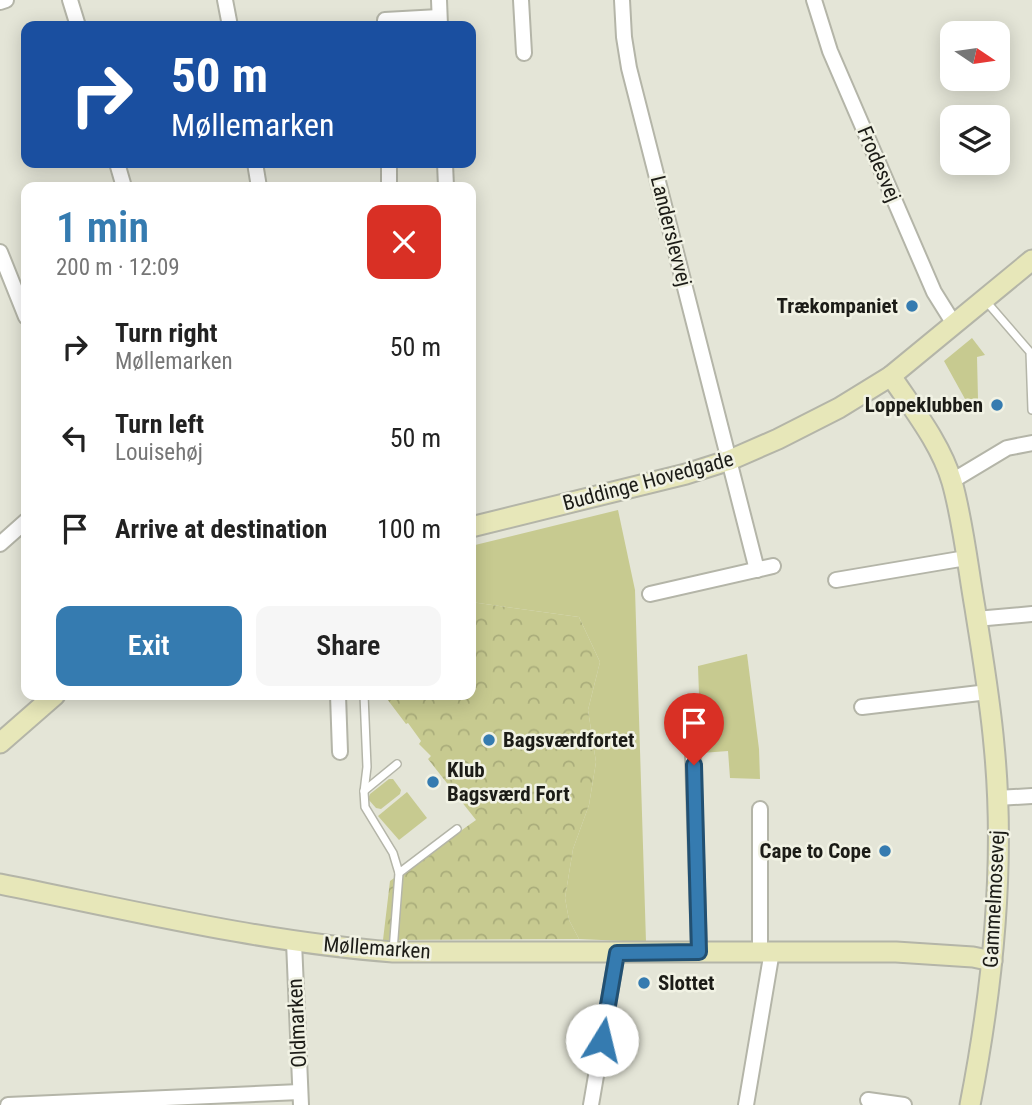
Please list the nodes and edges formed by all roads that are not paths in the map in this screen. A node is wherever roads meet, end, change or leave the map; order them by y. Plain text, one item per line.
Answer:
1 (6, 0) edge
2 (70, 0) edge
3 (225, 0) edge
4 (439, 0) edge
5 (521, 0) edge
6 (622, 0) edge
7 (814, 0) edge
8 (0, 2) edge
9 (76, 21) edge
10 (229, 21) edge
11 (385, 21) edge
12 (412, 21) edge
13 (440, 21) edge
14 (524, 52) dead end
15 (1, 259) edge
16 (1032, 260) edge
17 (985, 299) junction
18 (21, 305) edge
19 (954, 324) junction
20 (891, 376) junction
21 (1032, 410) edge
22 (1032, 443) edge
23 (730, 460) junction
24 (952, 481) junction
25 (21, 525) edge
26 (476, 526) edge
27 (0, 544) edge
28 (966, 558) junction
29 (773, 566) dead end
30 (757, 570) junction
31 (836, 580) dead end
32 (650, 594) dead end
33 (1032, 614) edge
34 (976, 619) junction
35 (988, 692) junction
36 (49, 700) edge
37 (338, 700) edge
38 (364, 700) edge
39 (862, 707) dead end
40 (692, 721) dead end
41 (0, 743) edge
42 (340, 752) dead end
43 (397, 764) dead end
44 (364, 792) junction
45 (1032, 796) edge
46 (998, 798) junction
47 (760, 809) dead end
48 (457, 829) dead end
49 (398, 873) junction
50 (0, 884) edge
51 (294, 942) junction
52 (766, 951) junction
53 (393, 952) junction
54 (699, 952) junction
55 (617, 953) junction
56 (992, 961) junction
57 (301, 1099) edge
58 (868, 1100) dead end
59 (215, 1101) edge
60 (8, 1105) edge
61 (591, 1105) edge
62 (746, 1105) edge
63 (904, 1105) edge
64 (970, 1105) edge

1 - 8 street
2 - 9 street
3 - 10 street
4 - 13 street
5 - 14 street
6 - 23 street, Landerslevvej
7 - 19 street, Frodesvej
11 - 12 street
15 - 18 street
16 - 17 street, Buddinge Hovedgade
17 - 19 street, Buddinge Hovedgade
17 - 21 lane
19 - 20 street, Buddinge Hovedgade
20 - 23 street, Buddinge Hovedgade
20 - 24 street, Gammelmosevej
22 - 24 street
23 - 26 street, Buddinge Hovedgade
23 - 30 street, Landerslevvej
24 - 28 street, Gammelmosevej
25 - 27 street
28 - 31 street
28 - 34 street, Gammelmosevej
29 - 30 street
30 - 32 street
33 - 34 street
34 - 35 street, Gammelmosevej
35 - 39 street
35 - 46 street, Gammelmosevej
36 - 41 street
37 - 42 street
38 - 44 lane
40 - 54 street
43 - 44 lane
44 - 49 lane
45 - 46 street
46 - 56 street, Gammelmosevej
47 - 52 street
48 - 49 lane
49 - 53 lane
50 - 51 street, Møllemarken
51 - 53 street, Møllemarken
51 - 57 street, Oldmarken
52 - 54 street, Møllemarken
52 - 56 street, Møllemarken
52 - 62 street
53 - 55 street, Møllemarken
54 - 55 street, Møllemarken
55 - 61 street
56 - 64 street, Gammelmosevej
57 - 59 street
58 - 63 street
59 - 60 street

